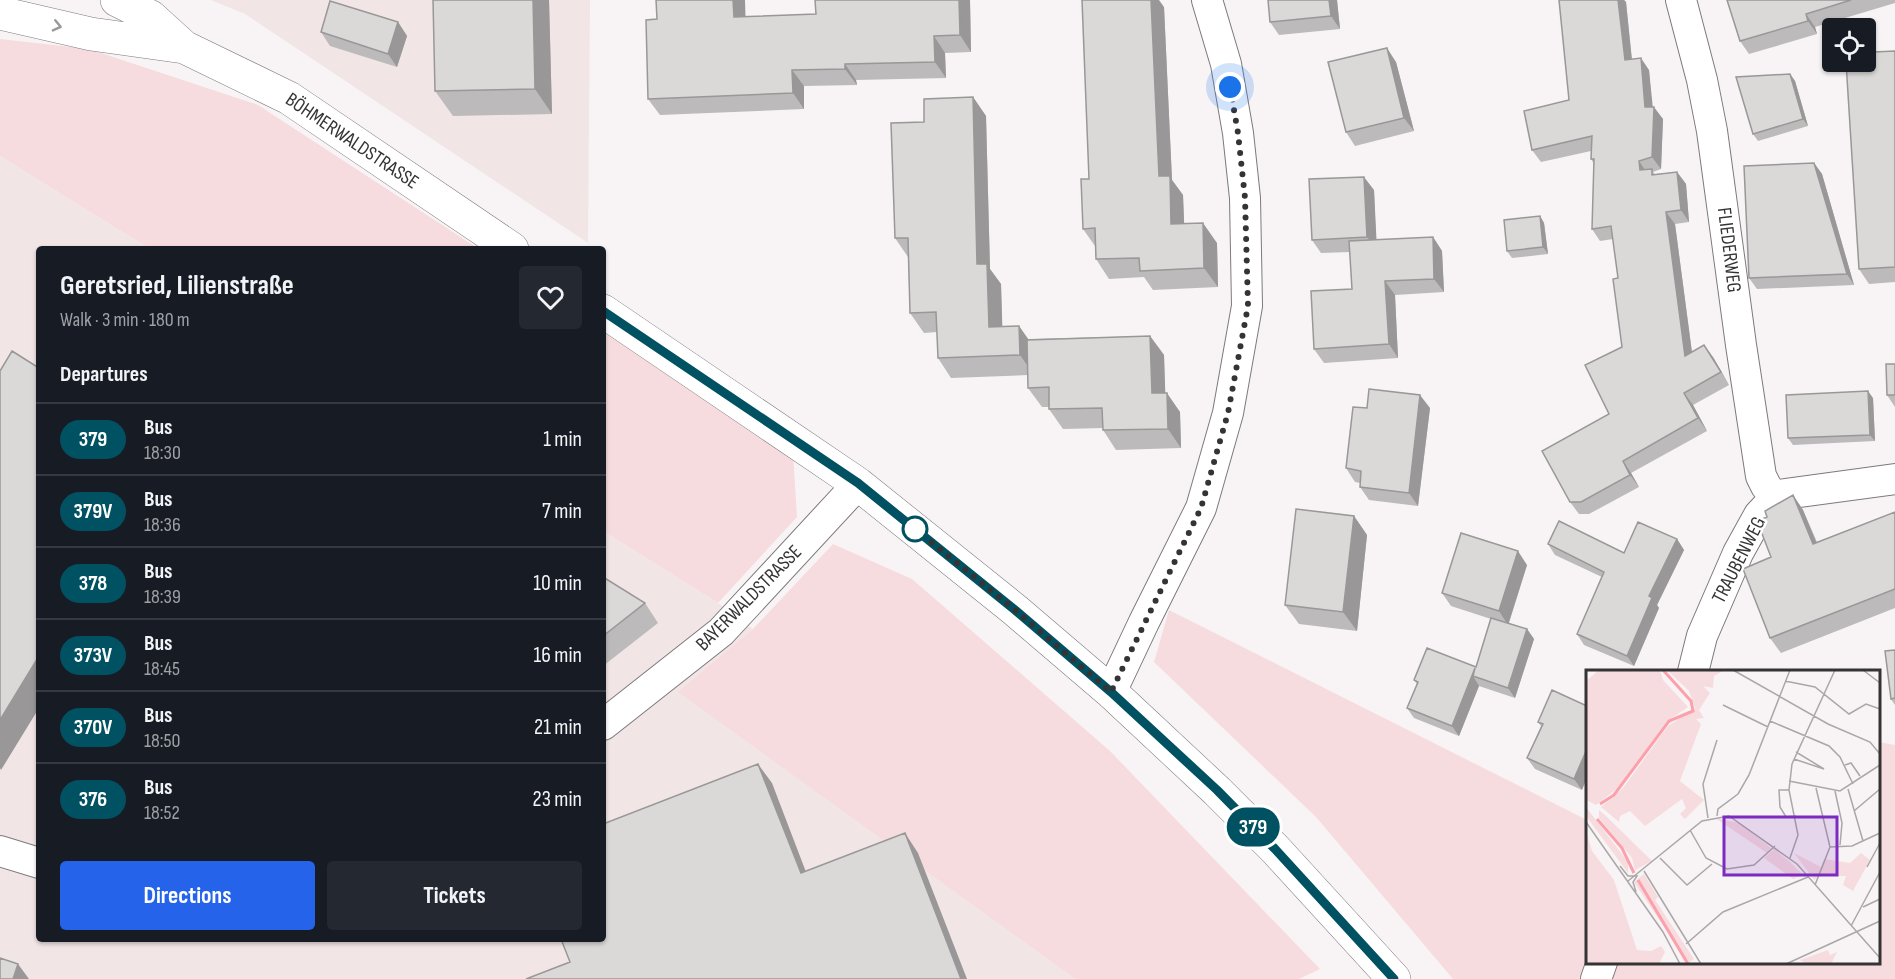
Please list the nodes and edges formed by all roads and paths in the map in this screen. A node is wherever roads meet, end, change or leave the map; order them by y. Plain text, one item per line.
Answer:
1 (117, 0) edge
2 (1208, 0) edge
3 (1681, 0) edge
4 (0, 13) edge
5 (184, 46) junction
6 (508, 246) edge
7 (606, 313) edge
8 (1895, 479) edge
9 (858, 483) junction
10 (1776, 498) junction
11 (1694, 670) edge
12 (1111, 692) junction
13 (606, 722) edge
14 (0, 851) edge
15 (36, 861) edge
16 (1602, 964) edge
17 (1394, 979) edge
18 (1596, 979) edge

1 - 5 street, BÖHMERWALDSTRASSE
2 - 12 street
3 - 10 street, FLIEDERWEG
4 -> 5 street, BÖHMERWALDSTRASSE
5 - 6 street, BÖHMERWALDSTRASSE
7 - 9 street
8 - 10 street, TRAUBENWEG
9 - 12 street
9 - 13 street, BAYERWALDSTRASSE
10 - 11 street, TRAUBENWEG
12 - 17 street
14 - 15 street
16 - 18 street

